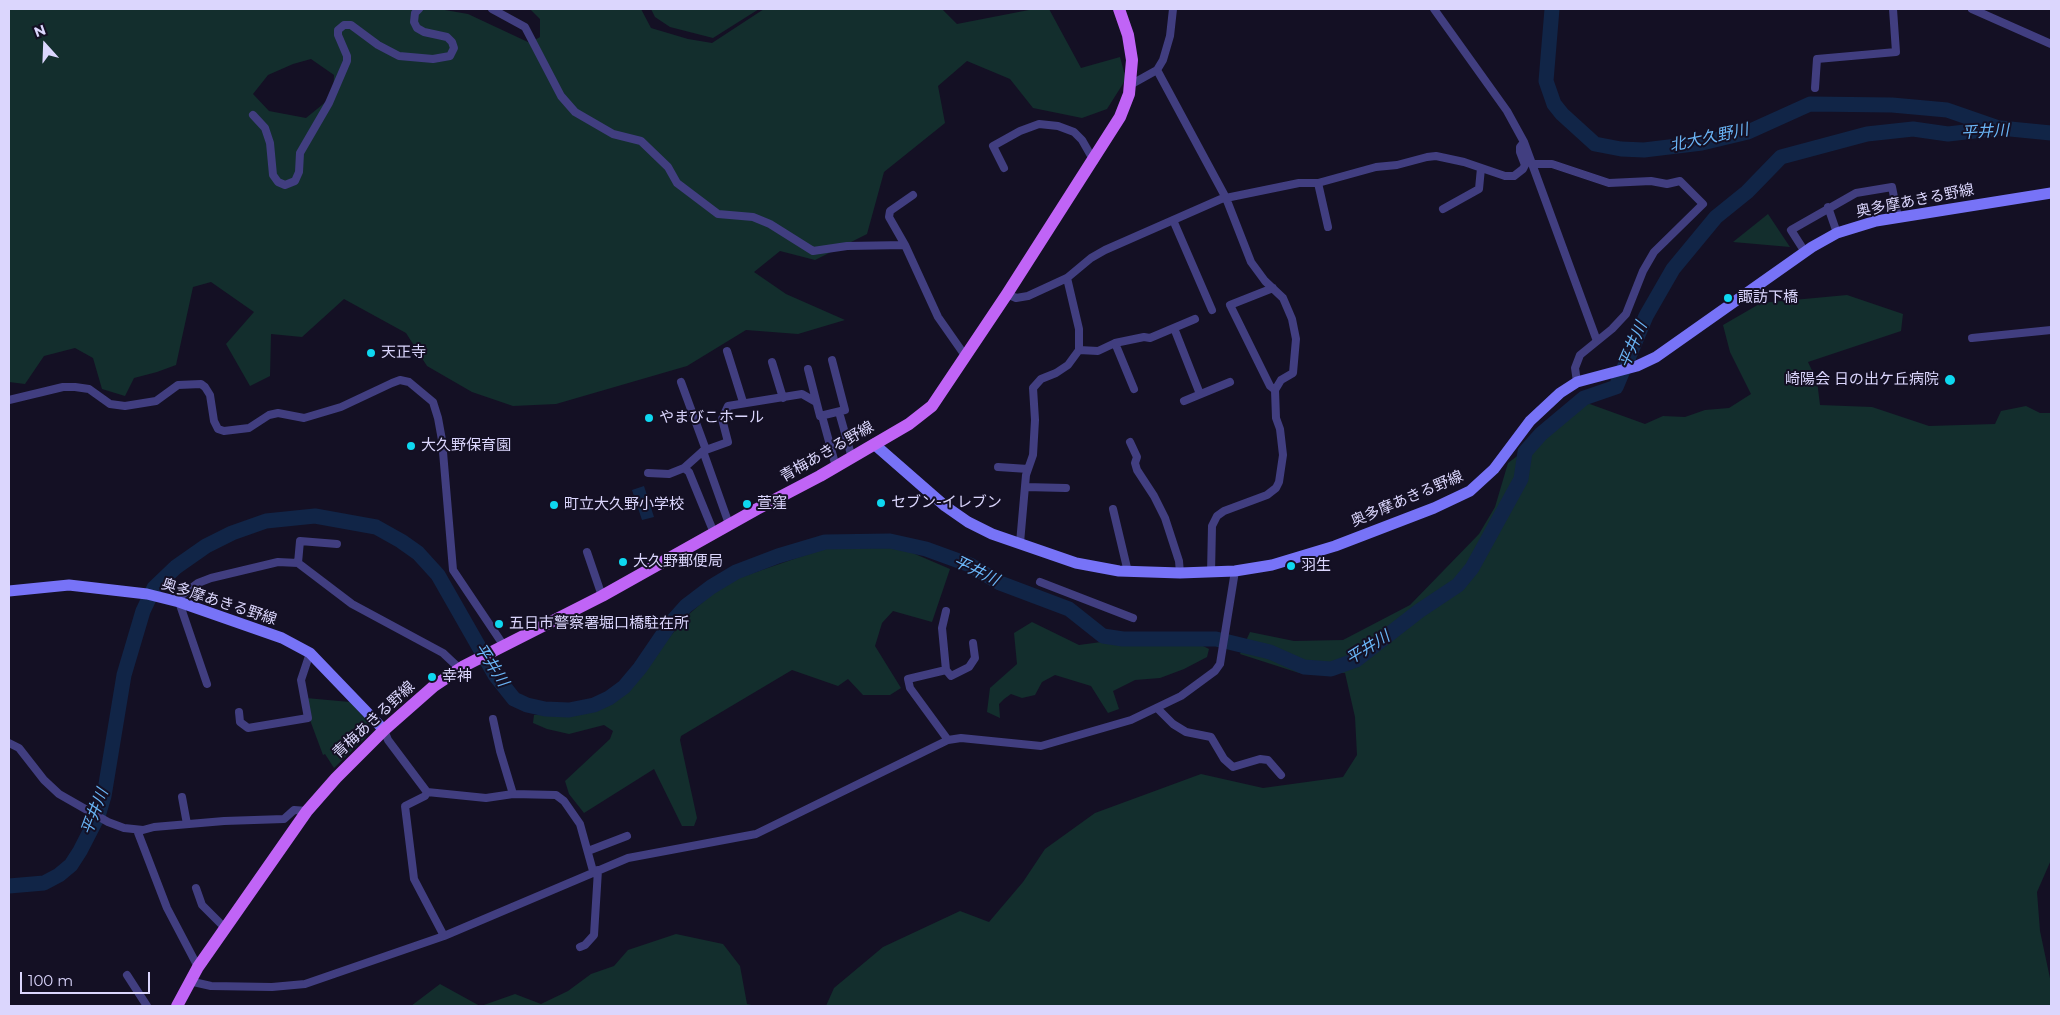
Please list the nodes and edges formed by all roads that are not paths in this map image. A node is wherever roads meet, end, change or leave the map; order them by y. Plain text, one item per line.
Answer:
1 (419, 9) edge
2 (492, 9) edge
3 (1119, 9) edge
4 (1173, 9) edge
5 (1434, 9) edge
6 (1893, 9) edge
7 (1972, 9) edge
8 (2051, 44) edge
9 (1157, 70) junction
10 (1130, 86) junction
11 (1815, 88) dead end
12 (254, 115) dead end
13 (1524, 142) junction
14 (1094, 162) junction
15 (1533, 164) junction
16 (1004, 168) dead end
17 (1480, 168) junction
18 (1318, 183) junction
19 (2051, 192) edge
20 (913, 195) dead end
21 (1226, 198) junction
22 (1828, 208) junction
23 (1442, 209) dead end
24 (1898, 217) junction
25 (1173, 220) junction
26 (1328, 227) dead end
27 (1837, 233) junction
28 (905, 245) junction
29 (1805, 252) junction
30 (1067, 278) junction
31 (1273, 288) junction
32 (1008, 294) junction
33 (1212, 310) dead end
34 (1195, 319) dead end
35 (1174, 328) junction
36 (2051, 330) edge
37 (1972, 338) dead end
38 (1596, 342) junction
39 (1115, 343) junction
40 (1079, 350) junction
41 (727, 351) dead end
42 (966, 357) junction
43 (832, 360) dead end
44 (772, 362) dead end
45 (808, 369) dead end
46 (681, 382) dead end
47 (1230, 382) dead end
48 (1577, 382) junction
49 (1134, 389) dead end
50 (1275, 390) junction
51 (1200, 394) junction
52 (783, 398) junction
53 (9, 400) edge
54 (1184, 401) dead end
55 (743, 402) junction
56 (816, 402) junction
57 (838, 412) junction
58 (822, 416) junction
59 (1130, 442) dead end
60 (874, 444) junction
61 (704, 450) junction
62 (852, 458) junction
63 (836, 467) junction
64 (998, 467) dead end
65 (684, 468) junction
66 (1028, 469) junction
67 (648, 473) dead end
68 (1024, 487) junction
69 (1066, 488) dead end
70 (1113, 509) dead end
71 (729, 524) junction
72 (714, 533) junction
73 (1020, 543) junction
74 (336, 544) dead end
75 (587, 552) dead end
76 (298, 563) junction
77 (1235, 571) junction
78 (1128, 572) junction
79 (1210, 572) junction
80 (1180, 573) junction
81 (1040, 582) dead end
82 (9, 591) edge
83 (602, 596) junction
84 (179, 602) junction
85 (946, 611) dead end
86 (1133, 618) dead end
87 (973, 642) dead end
88 (502, 647) junction
89 (310, 653) junction
90 (462, 667) junction
91 (946, 670) junction
92 (207, 684) dead end
93 (1158, 709) junction
94 (239, 712) dead end
95 (493, 719) dead end
96 (384, 730) junction
97 (948, 740) junction
98 (9, 743) edge
99 (1281, 775) dead end
100 (427, 792) junction
101 (513, 794) junction
102 (182, 797) dead end
103 (307, 811) junction
104 (188, 824) junction
105 (137, 830) junction
106 (627, 836) dead end
107 (588, 851) junction
108 (596, 871) junction
109 (196, 888) dead end
110 (225, 928) junction
111 (444, 936) junction
112 (580, 947) dead end
113 (198, 967) junction
114 (127, 975) dead end
115 (189, 981) junction
116 (147, 1006) edge
117 (177, 1006) edge

1 - 12 street
2 - 28 street
3 - 10 main road, 青梅あきる野線
4 - 9 street
5 - 13 street
6 - 11 street
7 - 8 street
9 - 10 street
9 - 21 street
10 - 14 main road, 青梅あきる野線
13 - 15 street
13 - 17 street
14 - 16 street
14 - 32 main road, 青梅あきる野線
15 - 38 street
15 - 38 street
17 - 18 street
17 - 23 street
18 - 21 street
18 - 26 street
19 - 24 main road, 奥多摩あきる野線
20 - 28 street
21 - 25 street
21 - 31 street
22 - 24 street
22 - 27 street
22 - 29 street
24 - 27 main road, 奥多摩あきる野線
25 - 30 street
25 - 33 street
27 - 29 main road, 奥多摩あきる野線
28 - 42 street
29 - 48 main road, 奥多摩あきる野線
30 - 32 street
30 - 40 street
31 - 50 street
31 - 50 street
32 - 42 main road, 青梅あきる野線
34 - 35 street
35 - 39 street
35 - 51 street
36 - 37 street
38 - 48 street
39 - 40 street
39 - 49 street
40 - 66 street
41 - 55 street
42 - 60 main road, 青梅あきる野線
43 - 57 street
44 - 52 street
45 - 56 street
46 - 61 street
47 - 51 street
48 - 77 main road, 奥多摩あきる野線
50 - 79 street
51 - 54 street
52 - 55 street
52 - 56 street
53 - 88 street
55 - 61 street
56 - 58 street
57 - 58 street
57 - 62 street
58 - 63 street
59 - 80 street
60 - 62 main road, 青梅あきる野線
60 - 73 main road, 奥多摩あきる野線
61 - 65 street
61 - 71 street
62 - 63 main road, 青梅あきる野線
63 - 71 main road, 青梅あきる野線
64 - 66 street
65 - 67 street
65 - 72 street
66 - 68 street
68 - 69 street
68 - 73 street
70 - 78 street
71 - 72 main road, 青梅あきる野線
72 - 83 main road, 青梅あきる野線
73 - 78 main road, 奥多摩あきる野線
74 - 76 street
75 - 83 street
76 - 84 street
76 - 90 street
77 - 79 main road, 奥多摩あきる野線
77 - 93 street
78 - 80 main road, 奥多摩あきる野線
79 - 80 main road, 奥多摩あきる野線
81 - 86 street
82 - 84 main road, 奥多摩あきる野線
83 - 88 main road, 青梅あきる野線
84 - 89 main road, 奥多摩あきる野線
84 - 92 street
85 - 91 street
87 - 91 street
88 - 90 main road, 青梅あきる野線
89 - 94 street
89 - 96 main road, 奥多摩あきる野線
90 - 96 main road, 青梅あきる野線
91 - 97 street
93 - 97 street
93 - 99 street
95 - 101 street
96 - 100 street
96 - 103 main road, 青梅あきる野線
97 - 108 street
98 - 105 street
100 - 101 street
100 - 111 street
101 - 107 street
102 - 104 street
103 - 104 street
103 - 110 main road, 青梅あきる野線
104 - 105 street
105 - 113 street
106 - 107 street
107 - 108 street
108 - 111 street
108 - 112 street
109 - 110 street
110 - 113 main road, 青梅あきる野線
111 - 115 street
113 - 115 main road, 青梅あきる野線
114 - 116 street
115 - 117 main road, 青梅あきる野線

